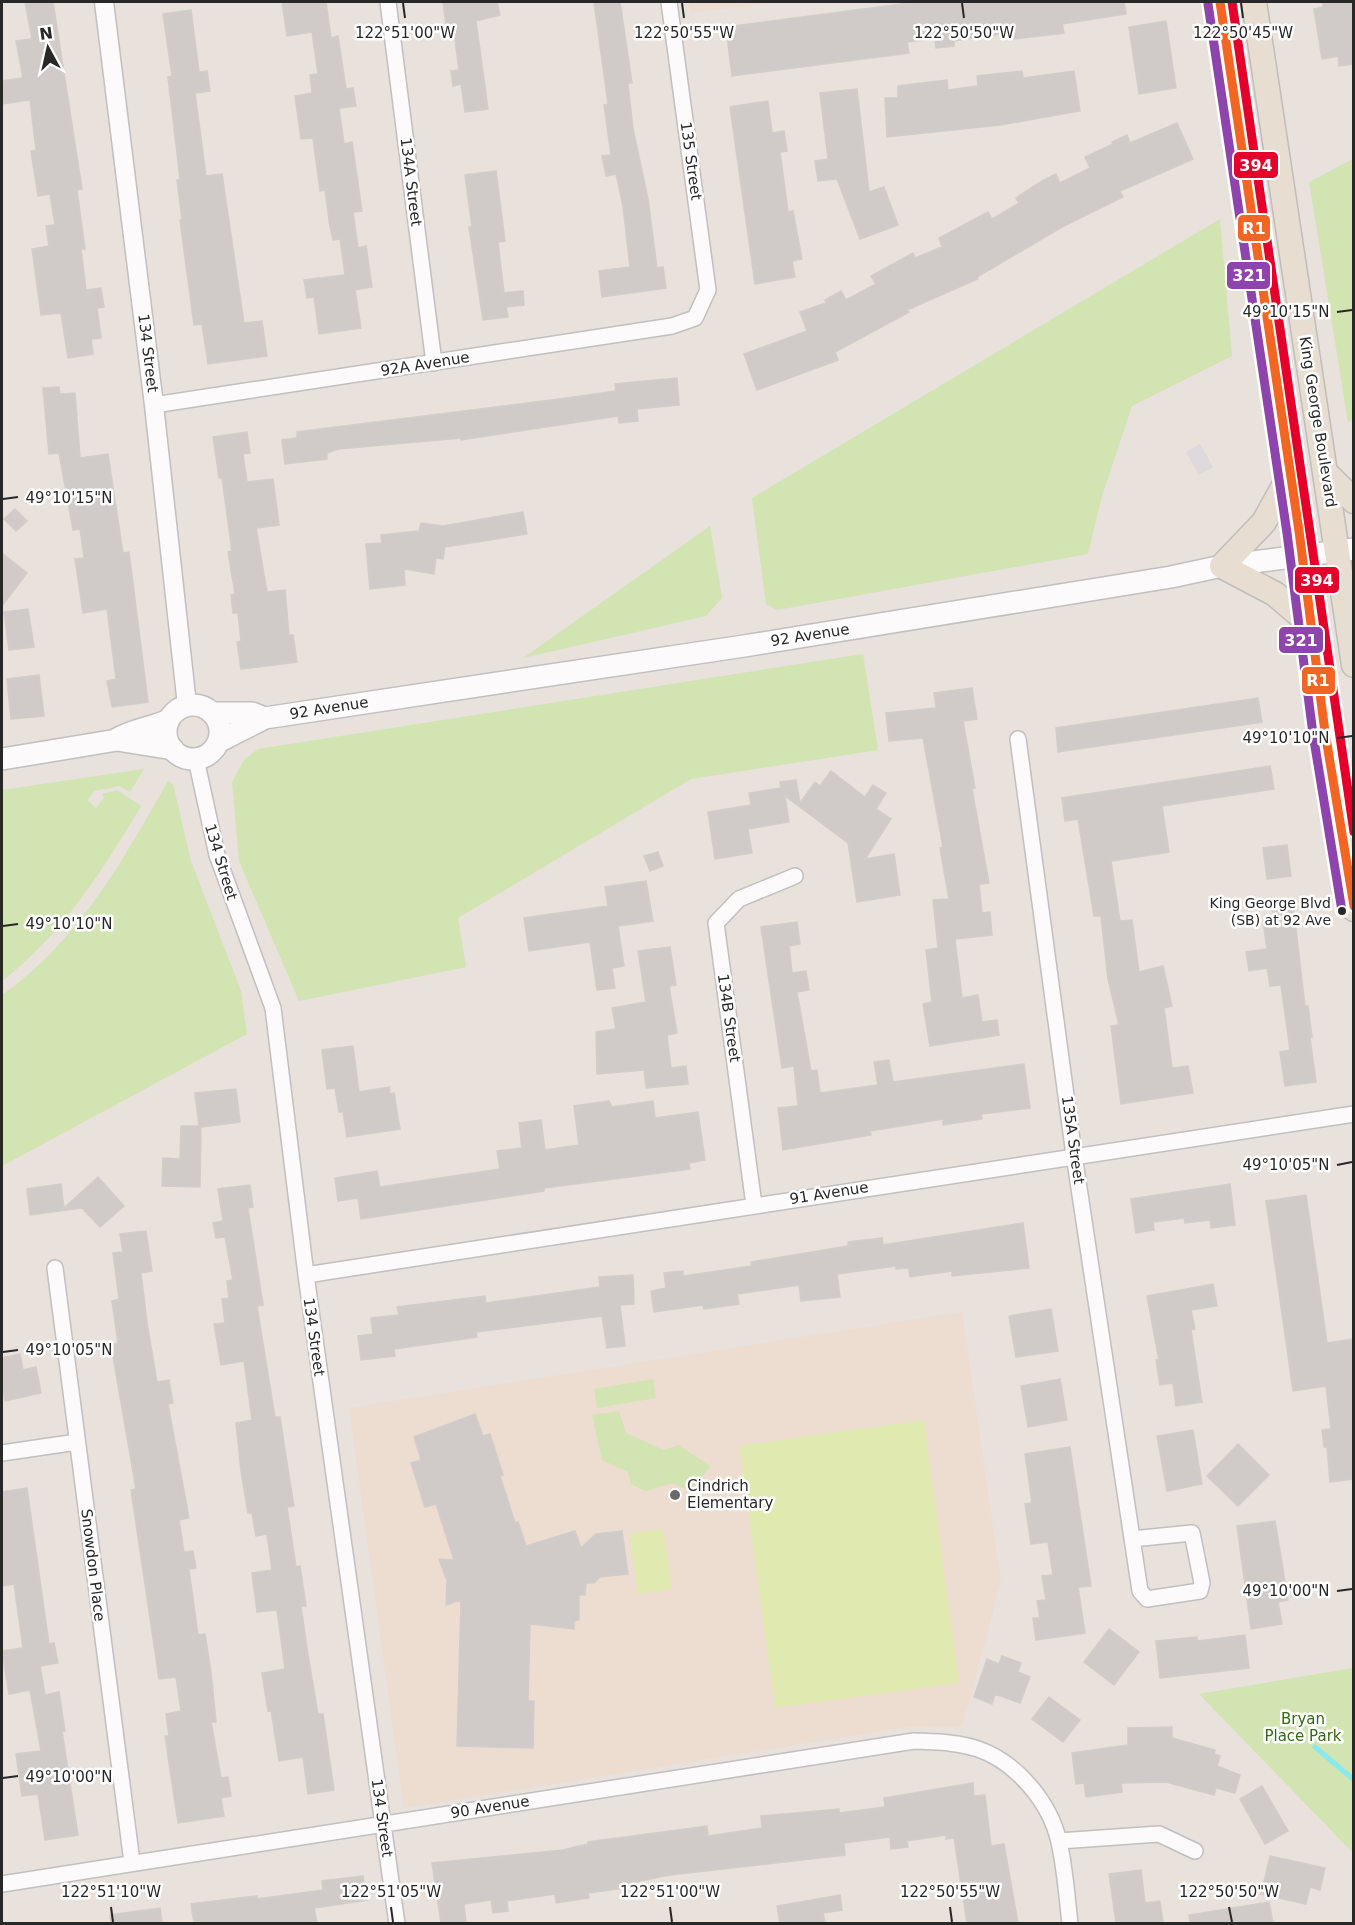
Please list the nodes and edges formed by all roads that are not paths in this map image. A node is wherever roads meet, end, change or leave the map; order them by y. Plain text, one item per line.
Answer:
1 (104, 2) edge
2 (388, 2) edge
3 (669, 2) edge
4 (1220, 2) edge
5 (1254, 2) edge
6 (694, 318) joint
7 (434, 363) junction
8 (154, 405) junction
9 (1325, 472) junction
10 (1290, 475) junction
11 (1353, 501) edge
12 (1345, 550) edge
13 (1302, 555) junction
14 (1222, 566) junction
15 (1351, 621) edge
16 (1309, 623) junction
17 (1353, 665) edge
18 (188, 705) junction
19 (212, 713) junction
20 (265, 718) junction
21 (169, 720) junction
22 (1018, 739) dead end
23 (117, 740) junction
24 (218, 742) junction
25 (173, 748) junction
26 (2, 759) edge
27 (196, 759) junction
28 (795, 876) dead end
29 (1353, 909) edge
30 (1353, 1114) edge
31 (1074, 1155) junction
32 (754, 1205) junction
33 (54, 1268) dead end
34 (306, 1275) junction
35 (77, 1442) junction
36 (2, 1453) edge
37 (1132, 1539) junction
38 (383, 1823) junction
39 (1059, 1841) junction
40 (1195, 1851) dead end
41 (132, 1862) junction
42 (2, 1884) edge
43 (397, 1923) edge
44 (1070, 1923) edge

1 - 8 street, 134 Street
2 - 7 street, 134A Street
3 - 6 street, 135 Street
4 - 10 main road
5 - 9 main road, King George Boulevard
6 - 7 street, 92A Avenue
7 - 8 street, 92A Avenue
8 - 18 street, 134 Street
9 - 11 main road
9 - 12 main road, King George Boulevard
10 - 13 main road
10 - 14 main road
12 - 13 main road, 92 Avenue
12 - 15 main road, King George Boulevard
13 - 14 main road, 92 Avenue
13 - 16 main road
14 - 16 main road
14 - 20 main road, 92 Avenue
15 - 17 main road, King George Boulevard
16 - 29 main road
18 - 19 main road
18 - 21 main road
19 - 20 main road
19 - 24 main road
20 - 24 main road
21 - 23 main road
21 - 25 main road
22 - 31 street, 135A Street
23 - 25 main road
23 - 26 main road
24 - 27 main road
25 - 27 main road
27 - 34 street, 134 Street
28 - 32 street, 134B Street
30 - 31 street, 91 Avenue
31 - 32 street, 91 Avenue
31 - 37 street, 135A Street
32 - 34 street, 91 Avenue
33 - 35 street, Snowdon Place
34 - 38 street, 134 Street
35 - 36 street
35 - 41 street, Snowdon Place
37 - 37 street, 135A Street
38 - 39 street, 90 Avenue
38 - 41 street, 90 Avenue
38 - 43 street, 134 Street
39 - 40 street
39 - 44 street
41 - 42 street, 90 Avenue

